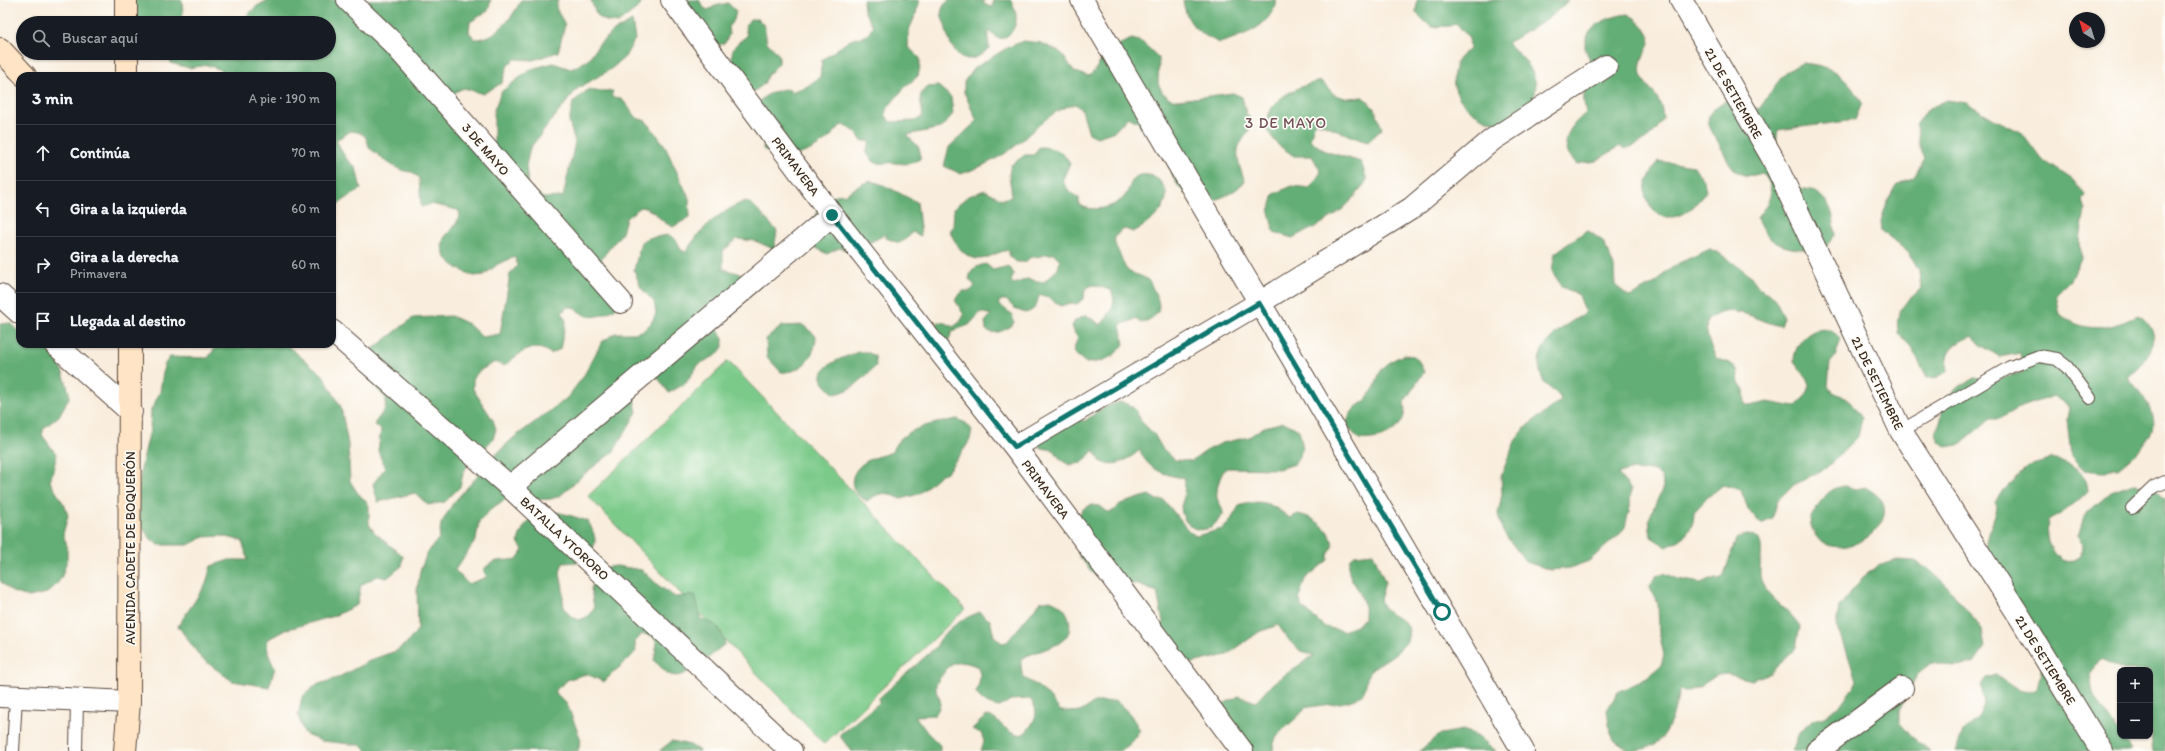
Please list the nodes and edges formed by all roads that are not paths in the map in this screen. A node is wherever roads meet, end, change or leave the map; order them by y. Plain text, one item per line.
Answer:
1 (126, 0) edge
2 (348, 0) edge
3 (672, 0) edge
4 (1082, 0) edge
5 (1681, 0) edge
6 (126, 16) edge
7 (0, 49) edge
8 (127, 60) edge
9 (1606, 66) dead end
10 (21, 72) edge
11 (127, 72) edge
12 (832, 215) junction
13 (0, 295) edge
14 (621, 302) dead end
15 (1259, 303) junction
16 (16, 309) edge
17 (336, 335) edge
18 (59, 348) edge
19 (130, 348) edge
20 (2090, 398) dead end
21 (131, 412) junction
22 (1901, 431) junction
23 (1015, 447) junction
24 (2165, 482) edge
25 (510, 487) junction
26 (2132, 508) dead end
27 (1902, 688) dead end
28 (8, 696) edge
29 (77, 700) junction
30 (129, 702) junction
31 (13, 751) edge
32 (76, 751) edge
33 (125, 751) edge
34 (791, 751) edge
35 (1242, 751) edge
36 (1523, 751) edge
37 (1817, 751) edge
38 (2102, 751) edge

1 - 6 main road
2 - 14 street, 3 DE MAYO
3 - 12 street, PRIMAVERA
4 - 15 street
5 - 22 street, 21 DE SETIEMBRE
7 - 10 main road
8 - 11 main road
9 - 15 street
12 - 23 street, PRIMAVERA
12 - 25 street
13 - 16 street
15 - 23 street
15 - 36 street
17 - 25 street, BATALLA YTORORO
18 - 21 street
19 - 21 main road, AVENIDA CADETE DE BOQUERÓN
20 - 22 lane
21 - 30 main road, AVENIDA CADETE DE BOQUERÓN
22 - 38 street, 21 DE SETIEMBRE
23 - 35 street, PRIMAVERA
24 - 26 lane
25 - 34 street, BATALLA YTORORO
27 - 37 street
28 - 29 street
28 - 31 lane
29 - 30 street
29 - 32 lane
30 - 33 main road, AVENIDA CADETE DE BOQUERÓN

